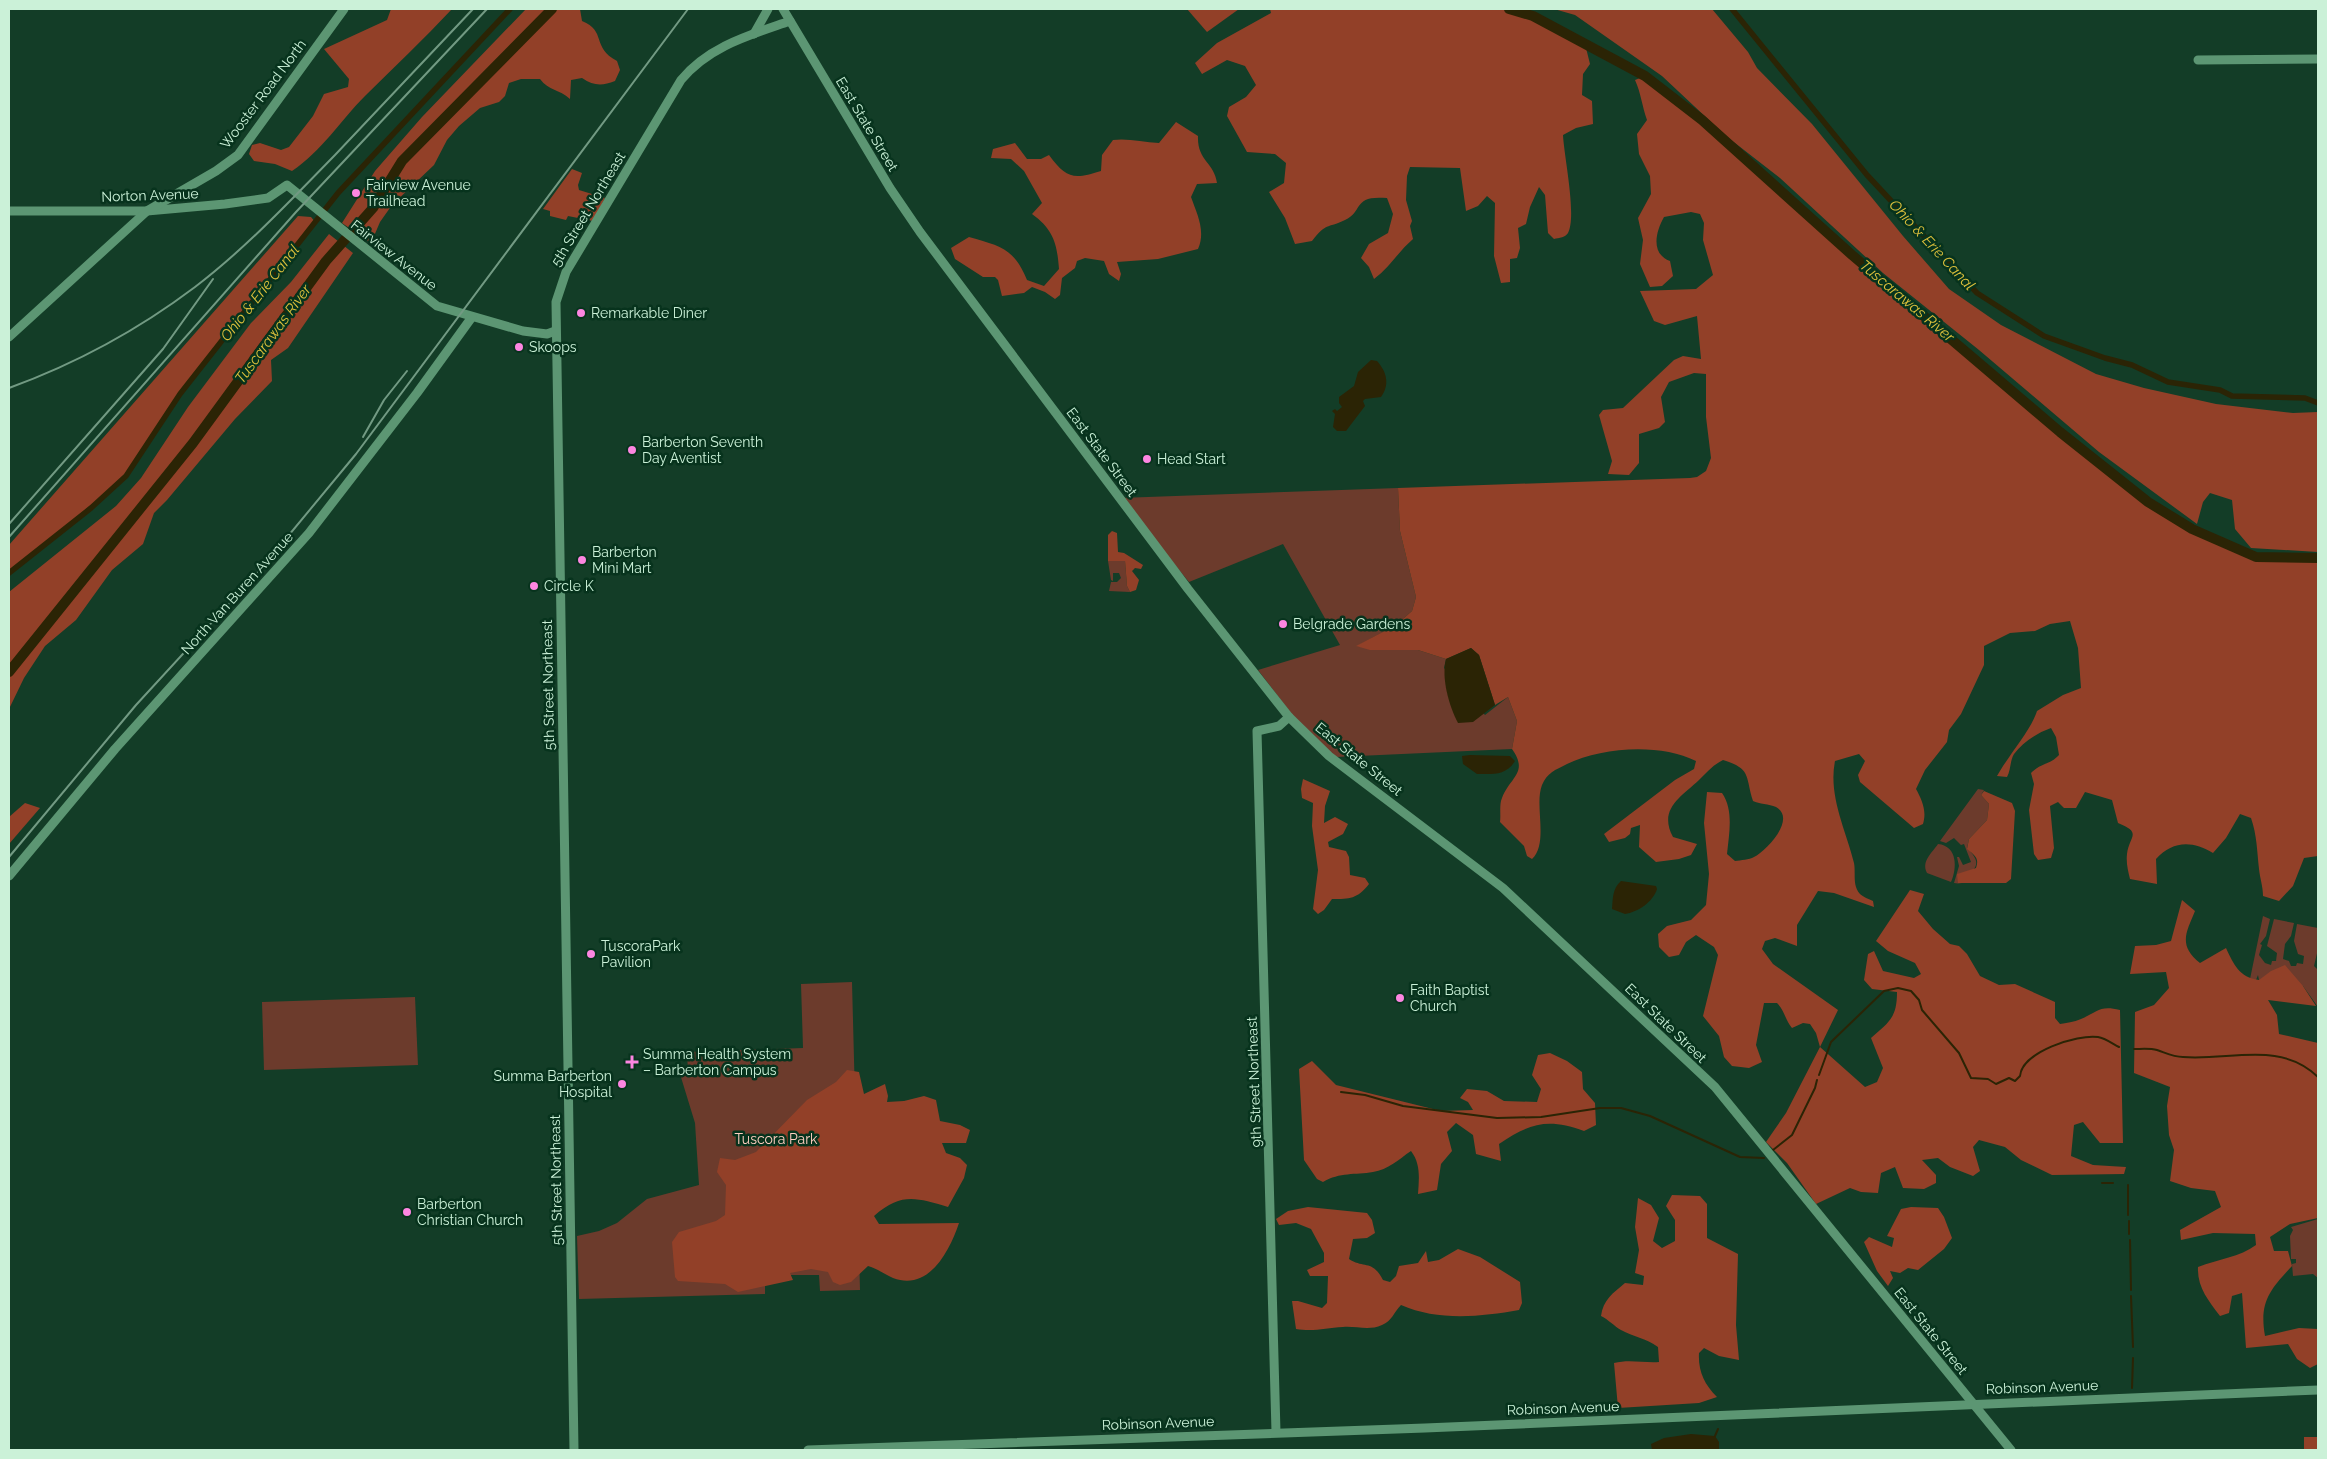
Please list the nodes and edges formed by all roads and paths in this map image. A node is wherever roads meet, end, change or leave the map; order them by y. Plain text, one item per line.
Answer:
1 (344, 9) edge
2 (768, 9) edge
3 (783, 9) edge
4 (790, 21) junction
5 (754, 34) junction
6 (2318, 59) edge
7 (2198, 60) dead end
8 (287, 185) joint
9 (9, 211) edge
10 (147, 211) junction
11 (472, 317) junction
12 (555, 331) junction
13 (9, 337) edge
14 (1289, 717) junction
15 (9, 876) edge
16 (2318, 1390) edge
17 (1974, 1404) junction
18 (1276, 1432) junction
19 (574, 1450) edge
20 (808, 1450) edge
21 (2011, 1450) edge

1 - 10 street, Wooster Road North
2 - 5 street
3 - 4 street, East State Street
4 - 5 street, 5th Street Northeast
4 - 14 street, East State Street
5 - 12 street, 5th Street Northeast
6 - 7 street
8 - 10 street, Norton Avenue
8 - 11 street, Fairview Avenue
9 - 10 street, Norton Avenue
10 - 13 street, Wooster Road North
11 - 12 street, Fairview Avenue
11 - 15 street, North Van Buren Avenue
12 - 19 street, 5th Street Northeast
14 - 17 street, East State Street
14 - 18 street, 9th Street Northeast
16 - 17 street, Robinson Avenue
17 - 18 street, Robinson Avenue
17 - 21 street, East State Street
18 - 20 street, Robinson Avenue

